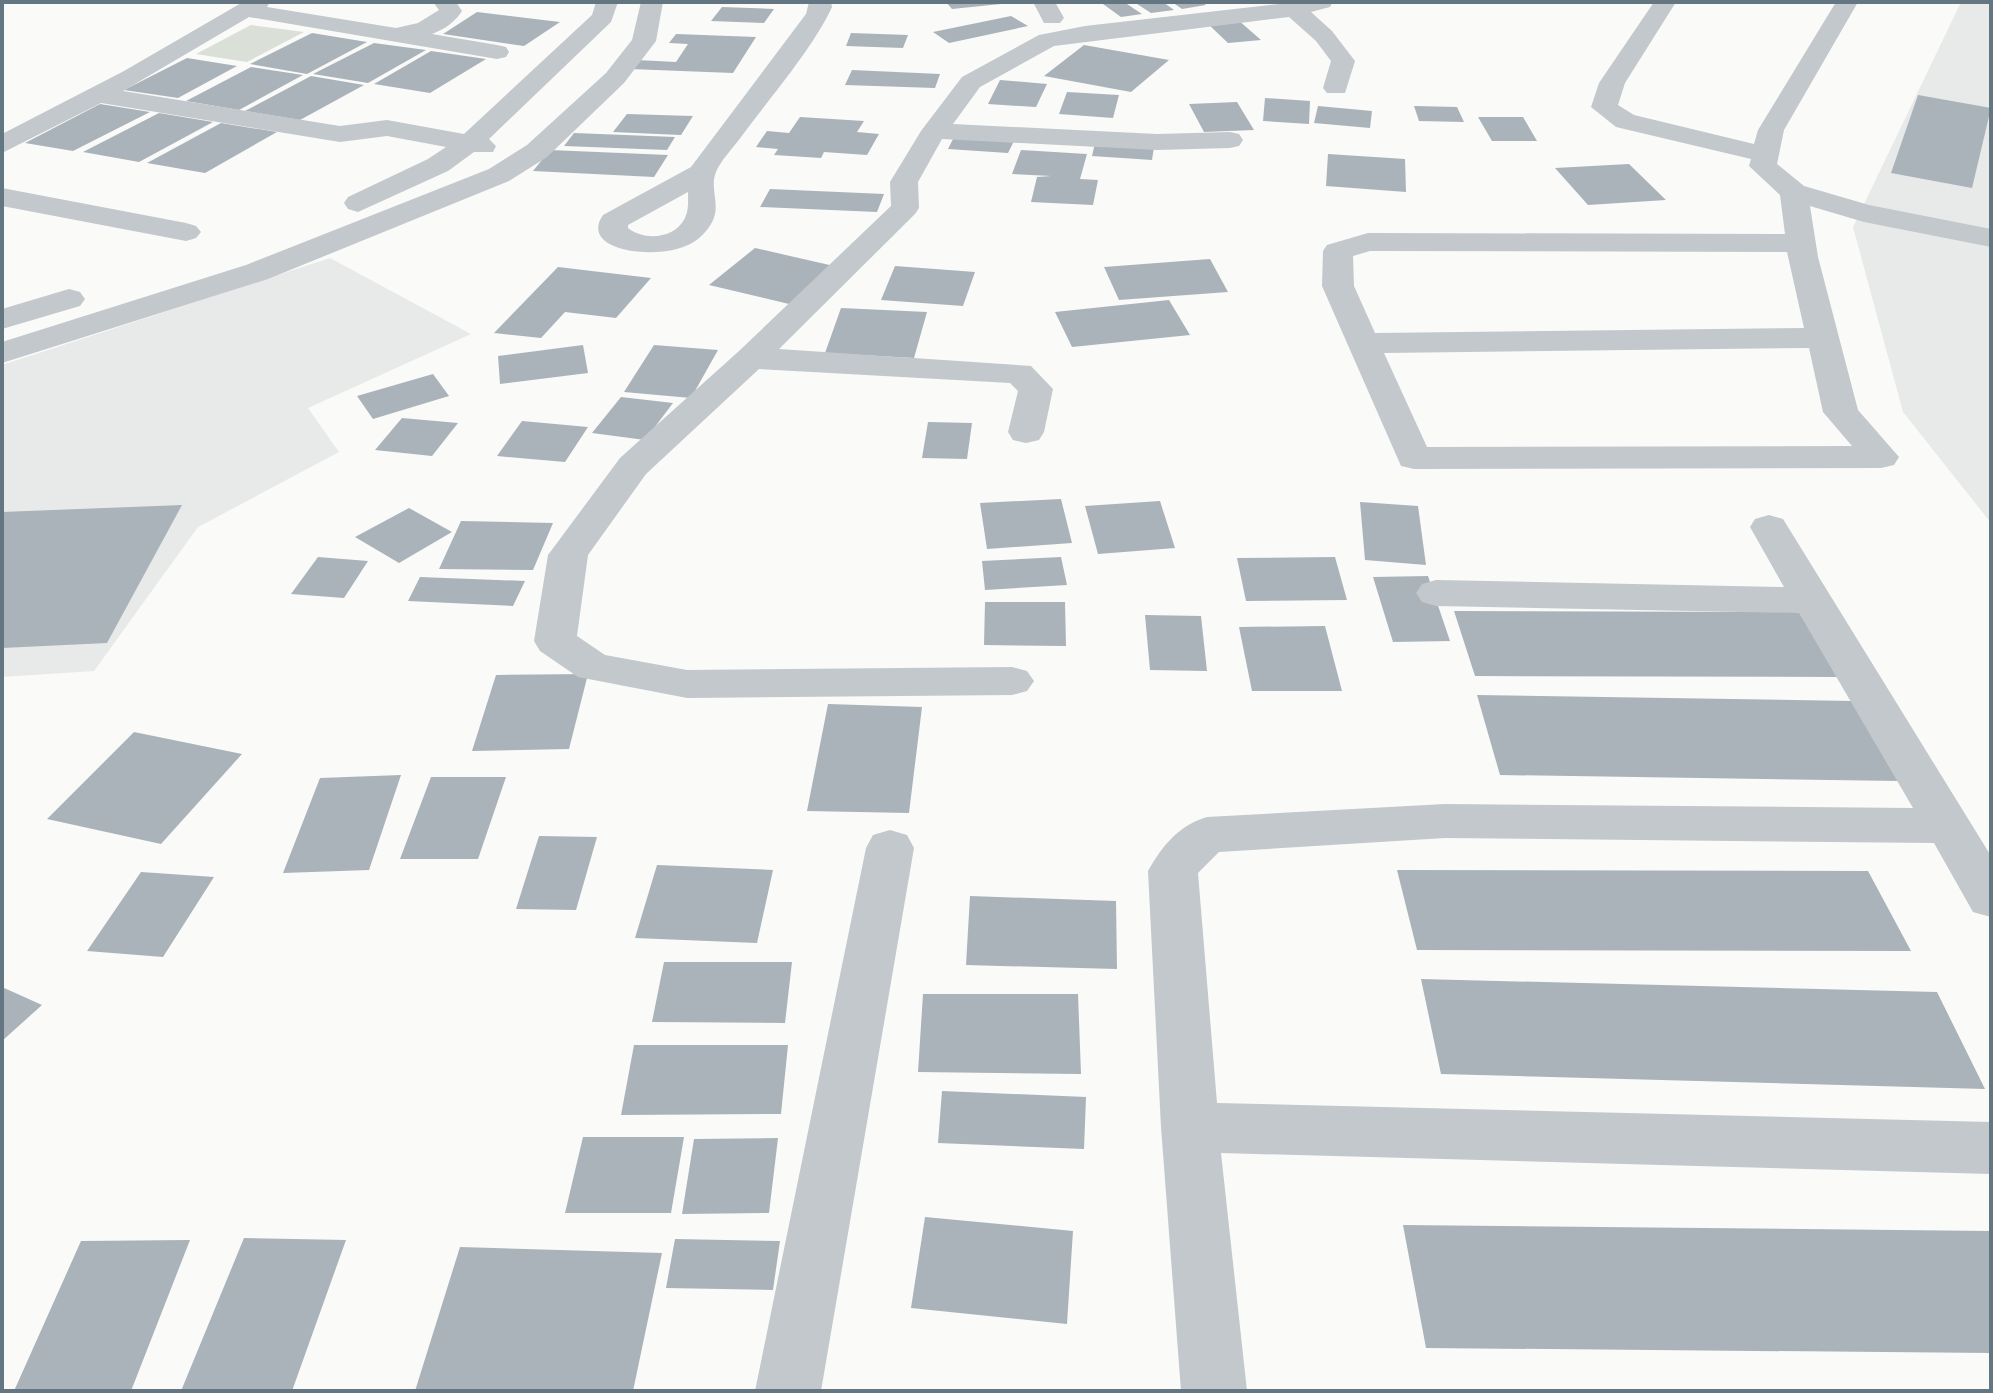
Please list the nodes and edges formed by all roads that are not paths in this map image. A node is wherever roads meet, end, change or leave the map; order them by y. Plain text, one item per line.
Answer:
1 (444, 2) edge
2 (607, 2) edge
3 (652, 2) edge
4 (820, 2) edge
5 (1665, 2) edge
6 (1847, 2) edge
7 (253, 6) edge
8 (1308, 6) edge
9 (395, 35) junction
10 (497, 52) dead end
11 (1336, 88) dead end
12 (97, 95) junction
13 (934, 131) junction
14 (340, 134) junction
15 (1230, 140) dead end
16 (469, 144) junction
17 (2, 145) edge
18 (537, 151) junction
19 (1766, 155) junction
20 (438, 165) junction
21 (701, 173) dead end
22 (499, 175) junction
23 (1794, 192) junction
24 (2, 197) edge
25 (57, 209) junction
26 (2, 228) edge
27 (186, 232) dead end
28 (1991, 238) edge
29 (1801, 243) junction
30 (213, 256) dead end
31 (92, 292) dead end
32 (2, 319) edge
33 (1822, 338) junction
34 (1365, 343) junction
35 (2, 353) edge
36 (751, 358) junction
37 (1026, 432) dead end
38 (1769, 527) dead end
39 (1436, 593) dead end
40 (1813, 600) junction
41 (1012, 681) dead end
42 (1948, 826) junction
43 (890, 848) dead end
44 (1991, 898) edge
45 (1190, 1127) junction
46 (1991, 1148) edge
47 (788, 1391) edge
48 (1214, 1391) edge

1 - 9 street
2 - 16 street
3 - 18 street
4 - 21 street
5 - 19 street
6 - 19 street
7 - 9 street
7 - 12 street
8 - 11 street
8 - 13 street
9 - 10 street
12 - 14 street
12 - 17 street
13 - 15 street
13 - 36 street
14 - 16 street
14 - 20 street
16 - 18 street
16 - 20 street
18 - 22 street
19 - 23 street
20 - 22 street
20 - 30 street
22 - 35 street
23 - 28 street
23 - 29 street
24 - 25 street
25 - 26 street
25 - 27 street
29 - 33 street
29 - 34 street
31 - 32 street
33 - 34 street
33 - 34 street
36 - 37 street
36 - 41 street
38 - 40 street
39 - 40 street
40 - 42 street
42 - 44 street
42 - 45 street
43 - 47 street
45 - 46 street
45 - 48 street

